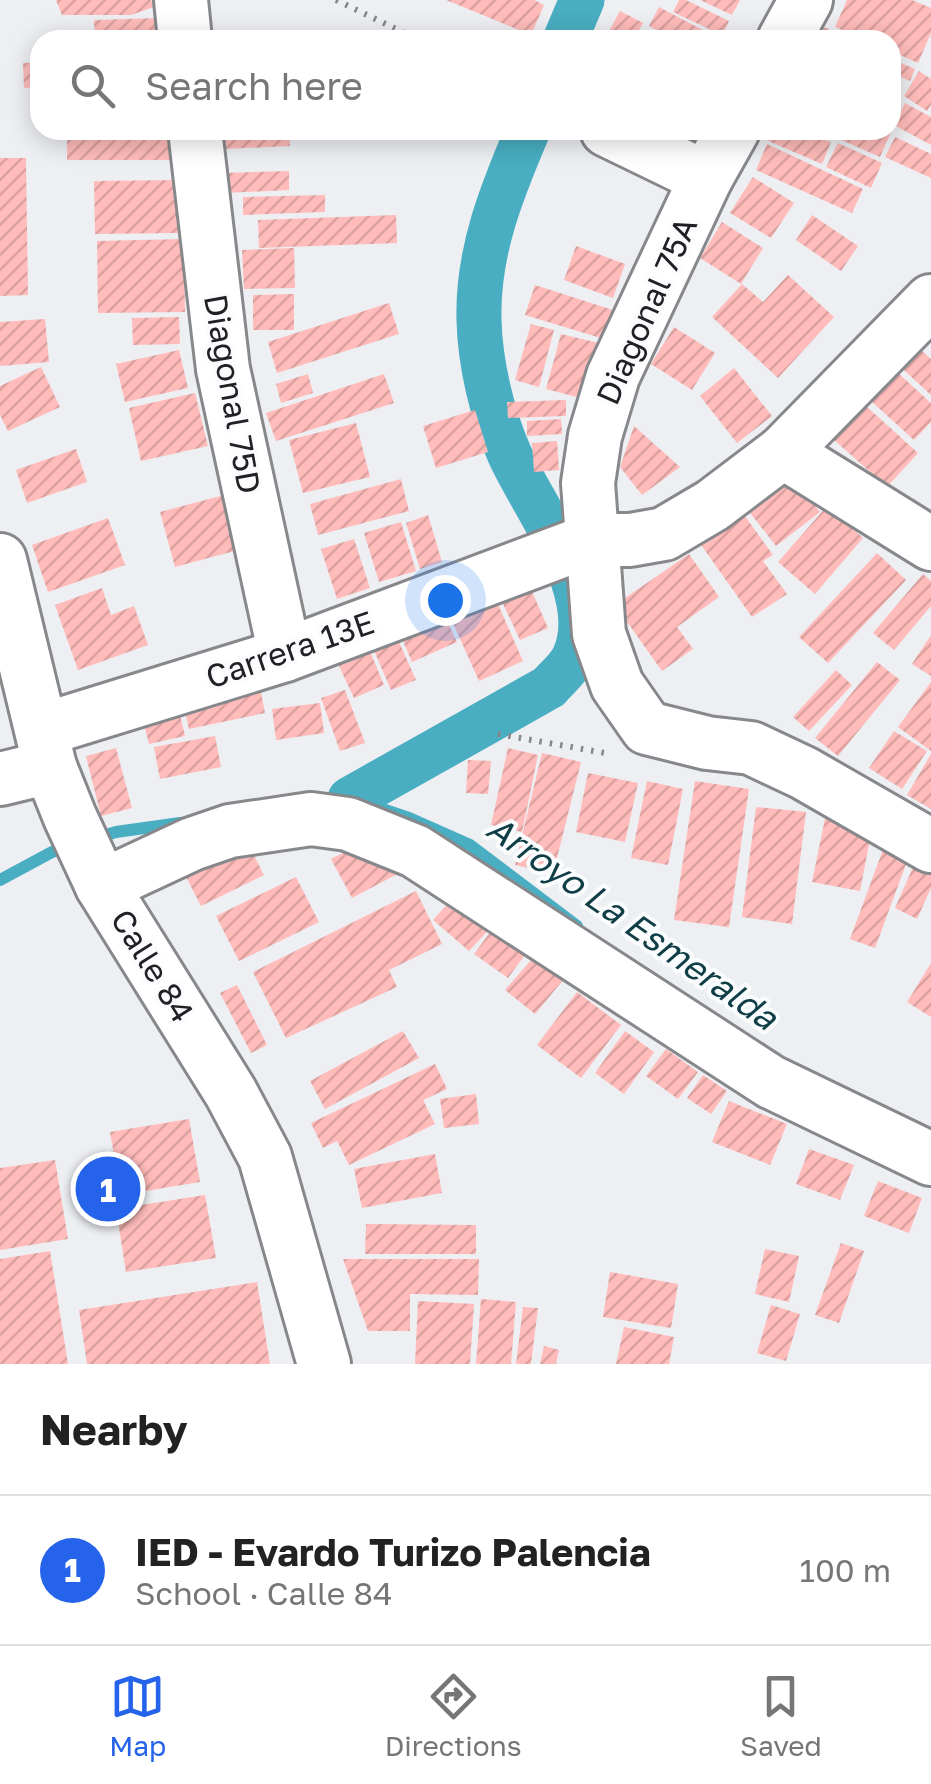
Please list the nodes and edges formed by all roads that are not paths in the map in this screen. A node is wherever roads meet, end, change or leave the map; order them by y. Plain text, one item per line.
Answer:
1 (181, 0) edge
2 (806, 0) edge
3 (184, 30) edge
4 (790, 30) edge
5 (195, 140) edge
6 (627, 140) edge
7 (727, 140) edge
8 (706, 178) junction
9 (931, 301) edge
10 (783, 452) junction
11 (931, 544) edge
12 (570, 548) junction
13 (0, 560) edge
14 (285, 655) junction
15 (46, 748) junction
16 (0, 779) edge
17 (931, 846) edge
18 (97, 876) junction
19 (931, 1159) edge
20 (324, 1364) edge

1 - 3 street
2 - 4 street
5 - 14 street, Diagonal 75D
6 - 8 street
7 - 8 street, Diagonal 75A
8 - 12 street, Diagonal 75A
9 - 10 street, Carrera 13E
10 - 11 street
10 - 12 street, Carrera 13E
12 - 14 street, Carrera 13E
12 - 17 street, Diagonal 75A
13 - 15 street, Calle 84
14 - 15 street, Carrera 13E
15 - 16 street, Carrera 13E
15 - 18 street, Calle 84
18 - 19 street
18 - 20 street, Calle 84

